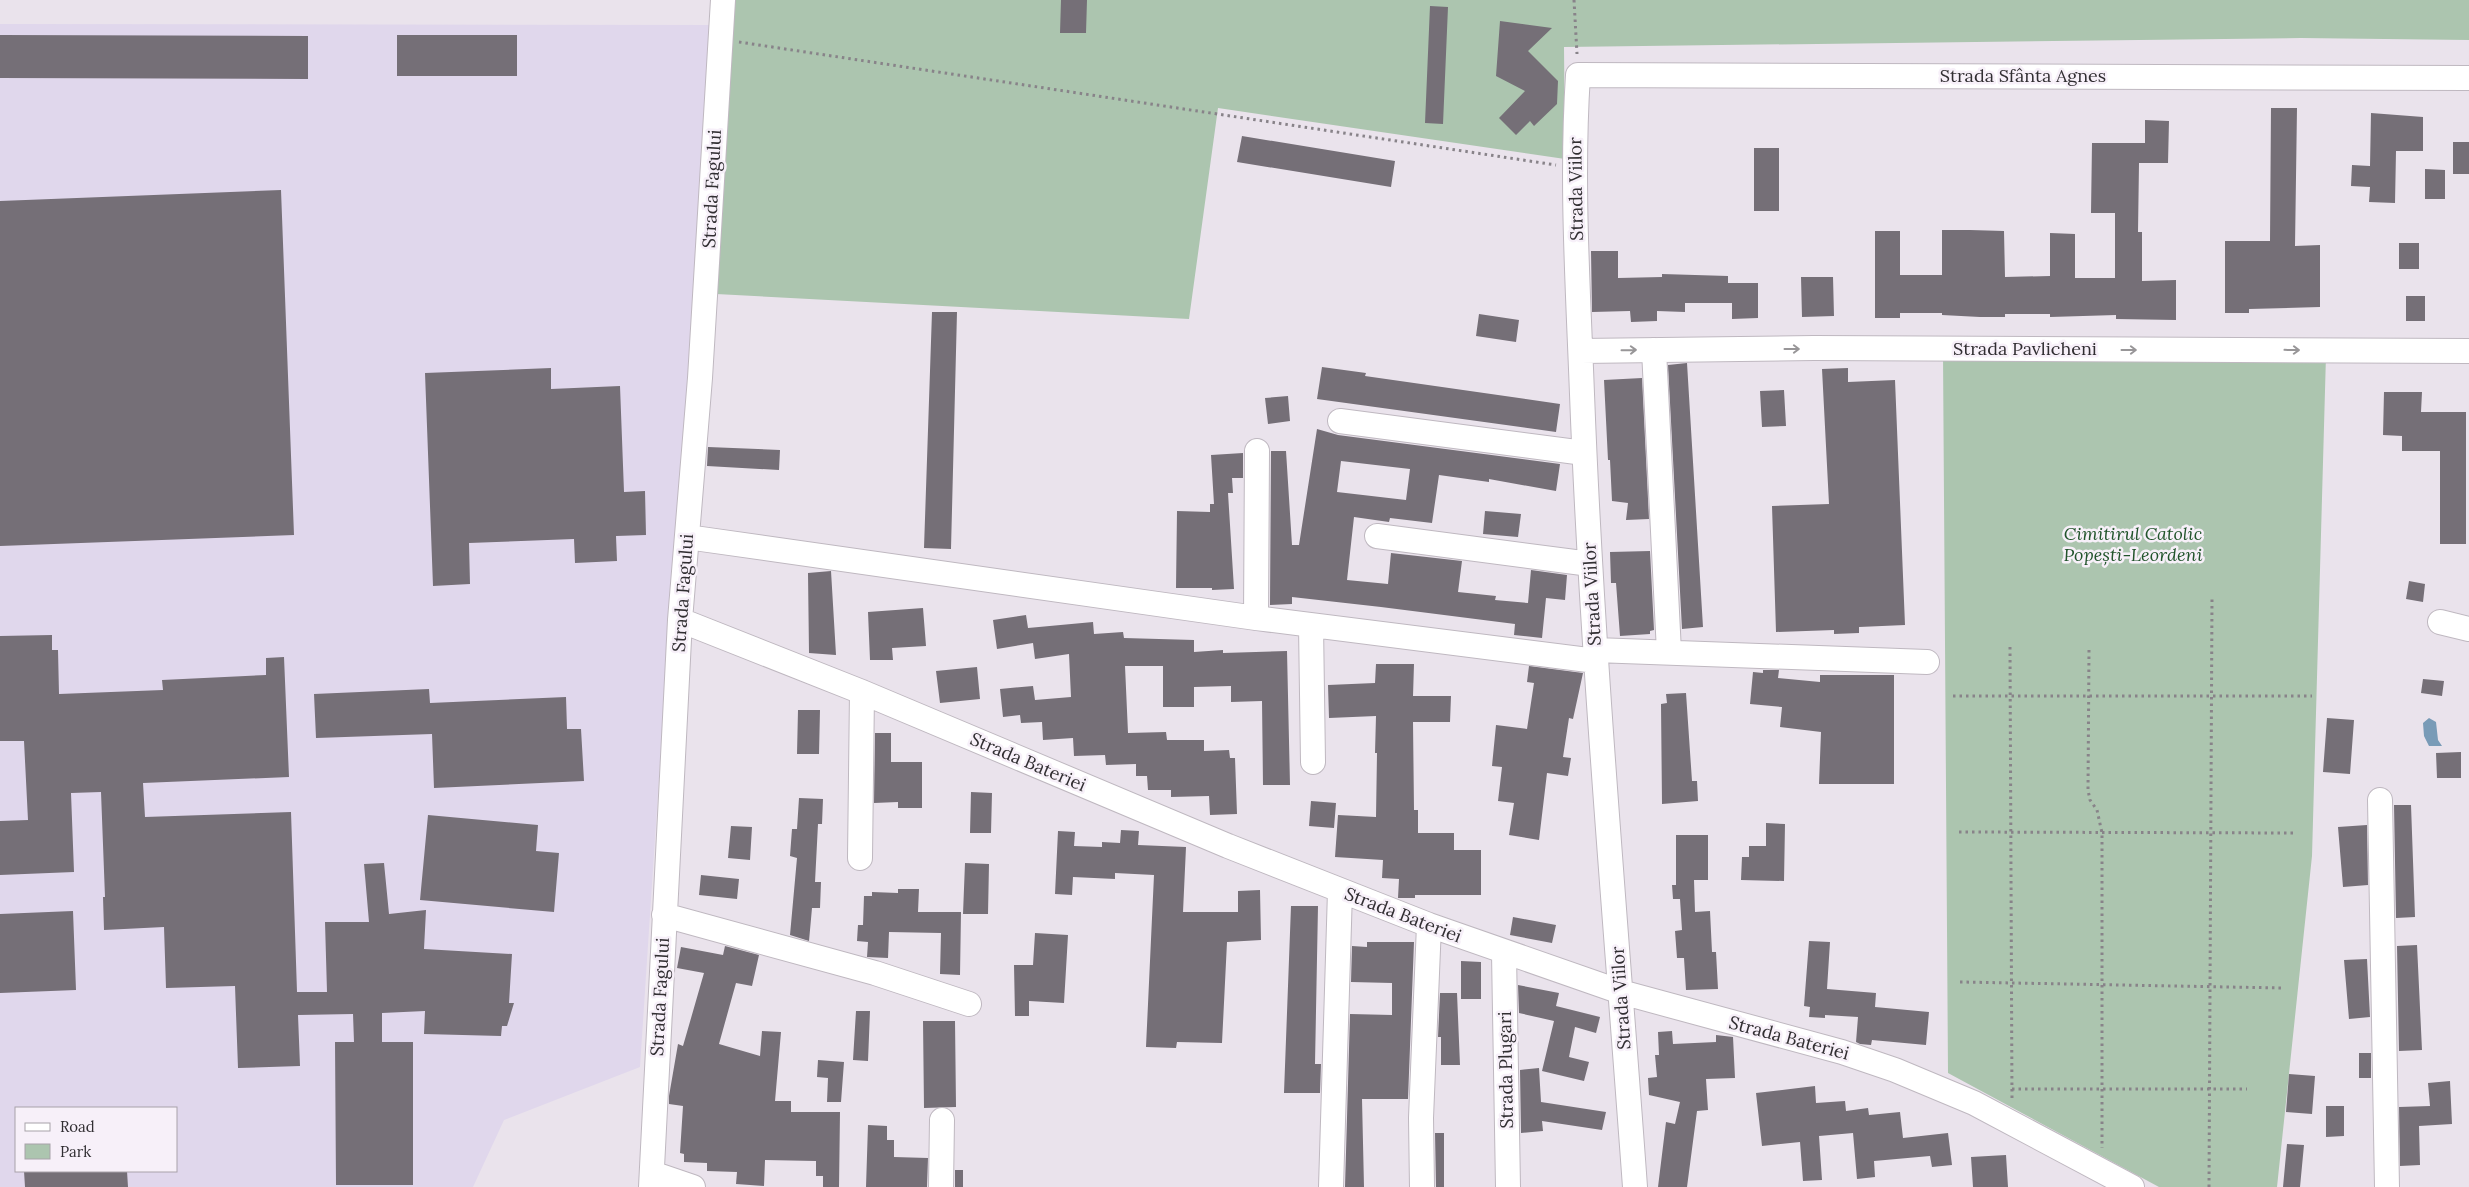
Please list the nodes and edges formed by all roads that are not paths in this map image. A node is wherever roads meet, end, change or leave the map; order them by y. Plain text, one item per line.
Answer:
1 (724, 0) edge
2 (1578, 75) joint
3 (2469, 78) edge
4 (1654, 350) junction
5 (1581, 351) junction
6 (2469, 351) edge
7 (1340, 421) dead end
8 (1257, 451) dead end
9 (1584, 453) junction
10 (1377, 536) dead end
11 (687, 538) junction
12 (1590, 564) junction
13 (1256, 618) junction
14 (680, 620) junction
15 (2440, 622) dead end
16 (1311, 625) junction
17 (2469, 629) edge
18 (1670, 652) junction
19 (1596, 656) junction
20 (1927, 662) dead end
21 (862, 692) junction
22 (1313, 762) dead end
23 (2380, 800) dead end
24 (860, 858) dead end
25 (1340, 891) junction
26 (664, 915) junction
27 (1429, 925) junction
28 (1504, 953) junction
29 (1621, 992) junction
30 (969, 1004) dead end
31 (942, 1120) dead end
32 (651, 1180) edge
33 (693, 1187) edge
34 (941, 1187) edge
35 (1331, 1187) edge
36 (1422, 1187) edge
37 (1508, 1187) edge
38 (1635, 1187) edge
39 (2132, 1187) edge
40 (2387, 1187) edge

1 - 11 street, Strada Fagului
2 - 3 street, Strada Sfânta Agnes
2 - 5 street, Strada Viilor
5 -> 4 street, Strada Pavlicheni
4 -> 6 street, Strada Pavlicheni
4 - 18 street
5 - 9 street, Strada Viilor
7 - 9 street
8 - 13 street
9 - 12 street, Strada Viilor
10 - 12 street
11 - 13 street
11 - 14 street, Strada Fagului
12 - 19 street, Strada Viilor
13 - 16 street
14 - 21 street, Strada Bateriei
14 - 26 street, Strada Fagului
15 - 17 street
16 - 19 street
16 - 22 street
18 - 19 street
18 - 20 street
19 - 29 street, Strada Viilor
21 - 24 street
21 - 25 street, Strada Bateriei
23 - 40 street
25 - 27 street, Strada Bateriei
25 - 35 street
26 - 30 street
26 - 32 street, Strada Fagului
27 - 28 street, Strada Bateriei
27 - 36 street
28 - 29 street, Strada Bateriei
28 - 37 street, Strada Plugari
29 - 38 street, Strada Viilor
29 - 39 street, Strada Bateriei
31 - 34 street
32 - 33 street

